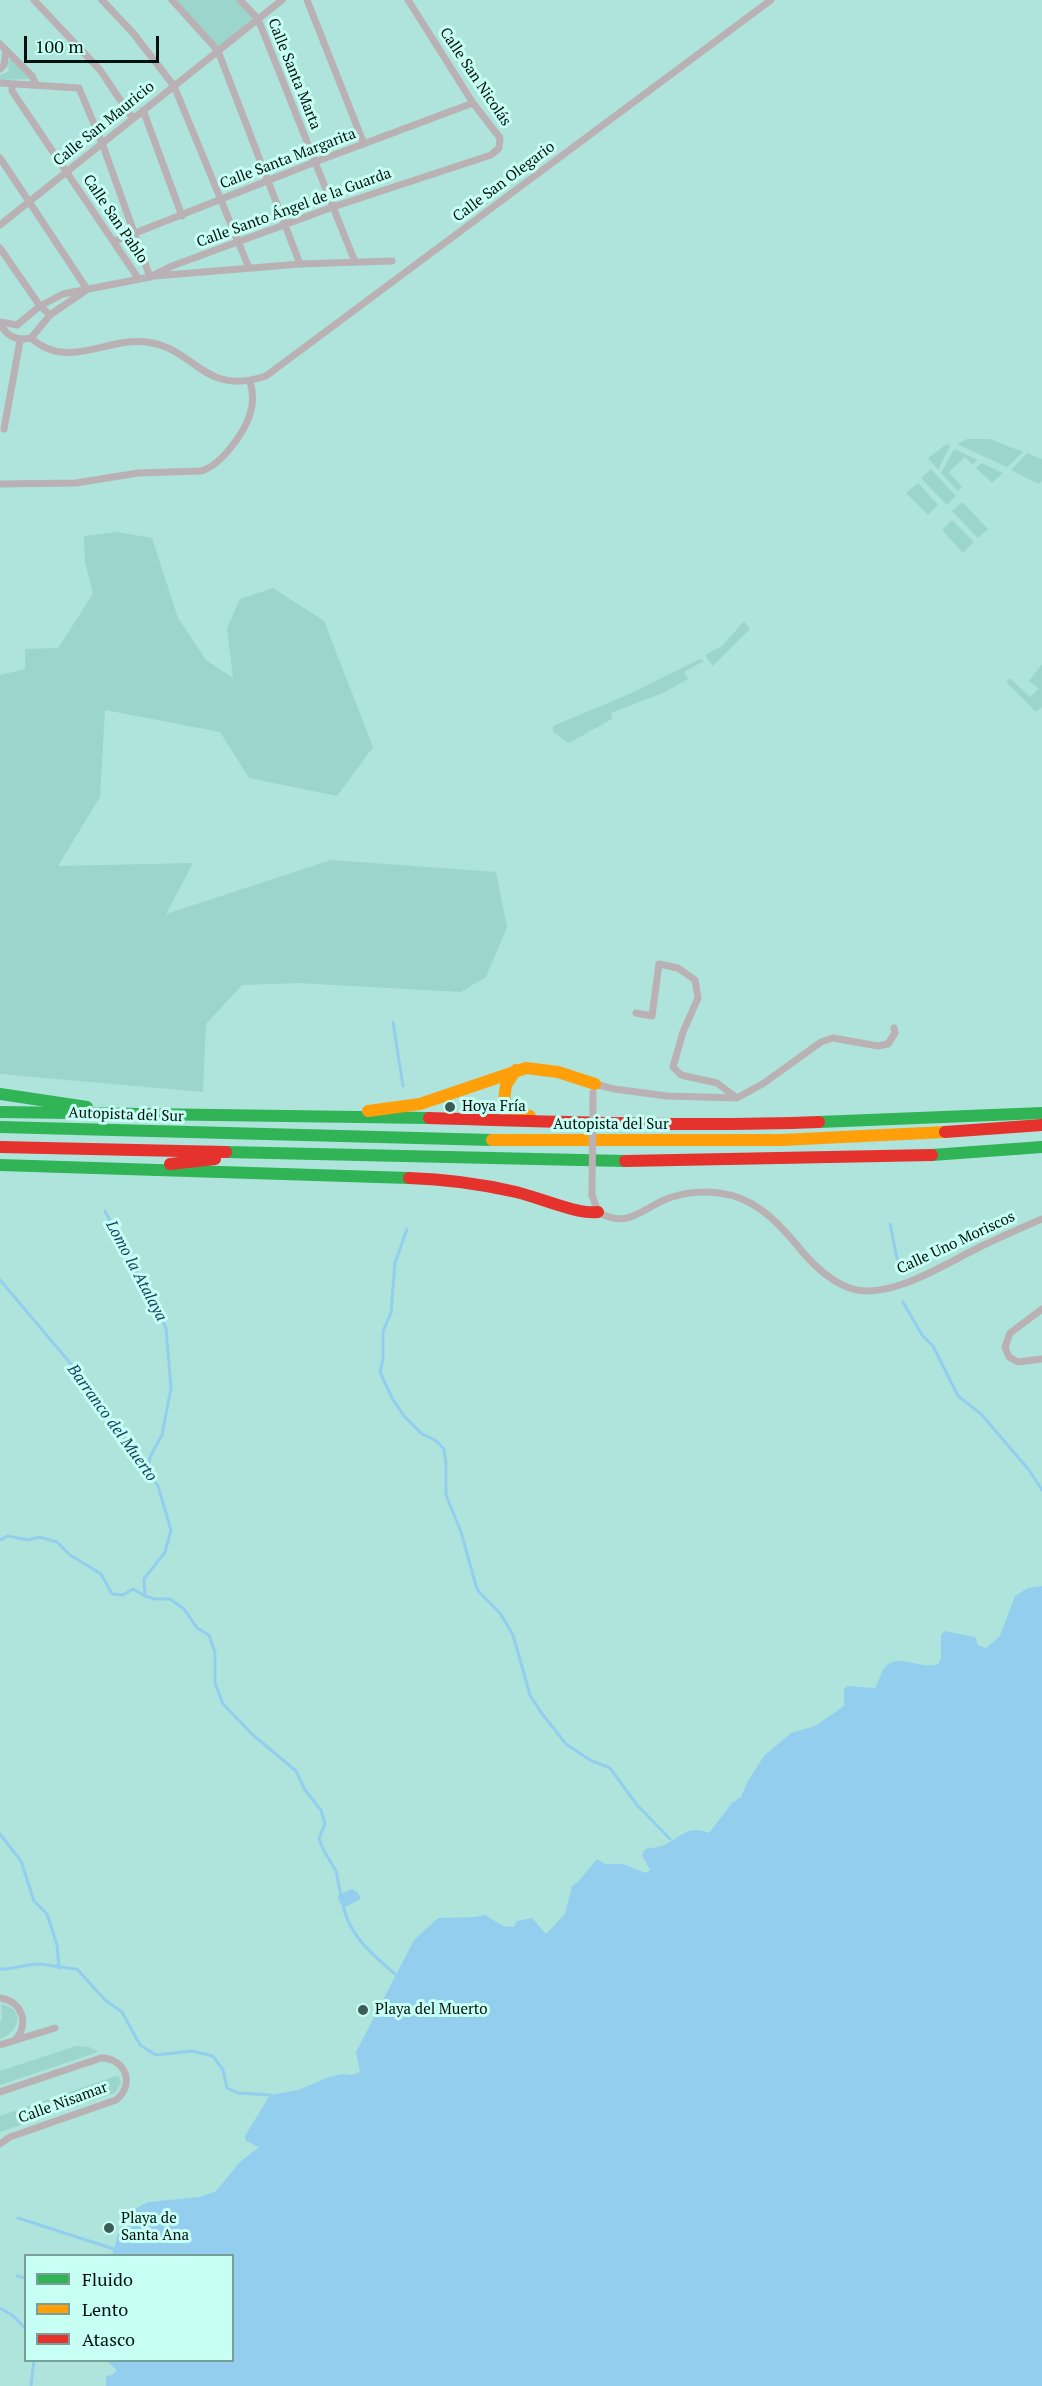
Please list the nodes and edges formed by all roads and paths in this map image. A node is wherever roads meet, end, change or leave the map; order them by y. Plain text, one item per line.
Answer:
1 (34, 0) edge
2 (102, 0) edge
3 (172, 0) edge
4 (240, 0) edge
5 (282, 0) edge
6 (307, 0) edge
7 (408, 0) edge
8 (771, 0) edge
9 (258, 19) junction
10 (0, 44) edge
11 (6, 50) junction
12 (218, 51) junction
13 (0, 69) edge
14 (0, 84) edge
15 (12, 84) junction
16 (36, 84) junction
17 (174, 86) junction
18 (473, 103) junction
19 (143, 110) junction
20 (133, 119) junction
21 (500, 138) joint
22 (102, 143) junction
23 (364, 144) junction
24 (0, 158) edge
25 (315, 162) junction
26 (67, 171) junction
27 (269, 181) junction
28 (220, 200) junction
29 (29, 202) junction
30 (333, 207) junction
31 (182, 216) junction
32 (0, 225) edge
33 (285, 225) junction
34 (133, 234) junction
35 (238, 241) junction
36 (115, 242) junction
37 (0, 248) edge
38 (190, 260) junction
39 (392, 261) dead end
40 (355, 262) junction
41 (300, 264) junction
42 (249, 268) junction
43 (194, 272) junction
44 (150, 276) junction
45 (138, 278) junction
46 (87, 289) junction
47 (40, 306) junction
48 (50, 315) junction
49 (0, 323) edge
50 (17, 325) junction
51 (31, 338) junction
52 (17, 339) junction
53 (250, 381) junction
54 (4, 429) dead end
55 (0, 484) edge
56 (636, 1013) dead end
57 (894, 1028) dead end
58 (517, 1070) junction
59 (594, 1089) junction
60 (0, 1094) edge
61 (737, 1098) junction
62 (0, 1112) edge
63 (1042, 1113) edge
64 (133, 1114) junction
65 (333, 1115) junction
66 (572, 1122) junction
67 (1042, 1125) edge
68 (0, 1127) edge
69 (0, 1147) edge
70 (1042, 1148) edge
71 (257, 1154) junction
72 (0, 1166) edge
73 (121, 1168) junction
74 (598, 1212) junction
75 (1042, 1219) edge
76 (1042, 1309) edge
77 (1042, 1359) edge
78 (0, 1998) edge
79 (55, 2028) dead end
80 (15, 2040) junction
81 (0, 2045) edge
82 (0, 2092) edge
83 (0, 2144) edge

1 - 20 street
2 - 17 street
3 - 12 street
4 - 9 street, Calle Santa Marta
5 - 9 street, Calle San Mauricio
6 - 23 street
7 - 18 street, Calle San Nicolás
8 - 53 street, Calle San Olegario
9 - 12 street, Calle San Mauricio
9 - 25 street, Calle Santa Marta
10 - 11 street
11 - 13 street
11 - 16 street
12 - 17 street, Calle San Mauricio
12 - 27 street
14 - 15 street
15 - 16 street
15 - 26 street, Calle San Pablo
16 - 22 street
17 - 19 street, Calle San Mauricio
17 - 28 street
18 - 21 street, Calle San Nicolás
18 - 23 street, Calle Santa Margarita
19 - 20 street, Calle San Mauricio
19 - 31 street
20 - 22 street, Calle San Mauricio
21 - 30 street, Calle Santo Ángel de la Guarda
22 - 26 street, Calle San Mauricio
22 - 34 street
23 - 25 street, Calle Santa Margarita
24 - 29 street
25 - 27 street, Calle Santa Margarita
25 - 30 street, Calle Santa Marta
26 - 29 street, Calle San Mauricio
26 - 36 street, Calle San Pablo
27 - 28 street, Calle Santa Margarita
27 - 33 street
28 - 31 street, Calle Santa Margarita
28 - 35 street
29 - 32 street, Calle San Mauricio
29 - 46 street
30 - 33 street, Calle Santo Ángel de la Guarda
30 - 40 street, Calle Santa Marta
31 - 34 street, Calle Santa Margarita
33 - 35 street, Calle Santo Ángel de la Guarda
33 - 41 street
34 - 36 street, Calle Santa Margarita
34 - 44 street
35 - 38 street, Calle Santo Ángel de la Guarda
35 - 42 street
36 - 45 street, Calle San Pablo
37 - 47 street
38 - 43 street
38 - 44 street, Calle Santo Ángel de la Guarda
39 - 40 street
40 - 41 street
41 - 42 street
42 - 43 street
43 - 44 street
44 - 45 street, Calle Santo Ángel de la Guarda
45 - 46 street, Calle Santo Ángel de la Guarda
46 - 47 street, Calle Santo Ángel de la Guarda
46 - 48 street, Calle Santo Ángel de la Guarda
47 - 48 street
47 - 50 street, Calle Santo Ángel de la Guarda
48 - 51 street, Calle Santo Ángel de la Guarda
49 - 50 street
49 - 52 street
50 - 52 street
51 - 52 street
51 - 53 street
52 - 54 street
53 - 55 street
56 - 61 street
57 - 61 street
58 - 59 highway
58 - 65 highway
58 - 66 highway
59 - 61 street
59 - 74 street, bridge
60 - 64 highway
62 - 64 highway
63 - 66 highway
64 - 65 highway
65 - 66 highway
67 - 68 highway, Autopista del Sur
69 - 71 highway
70 - 71 highway
71 - 73 highway
72 - 73 highway
73 - 74 highway
74 - 75 street, Calle Uno Moriscos
76 - 77 street
78 - 80 street
79 - 80 street
80 - 81 street
82 - 83 street, Calle Nisamar

